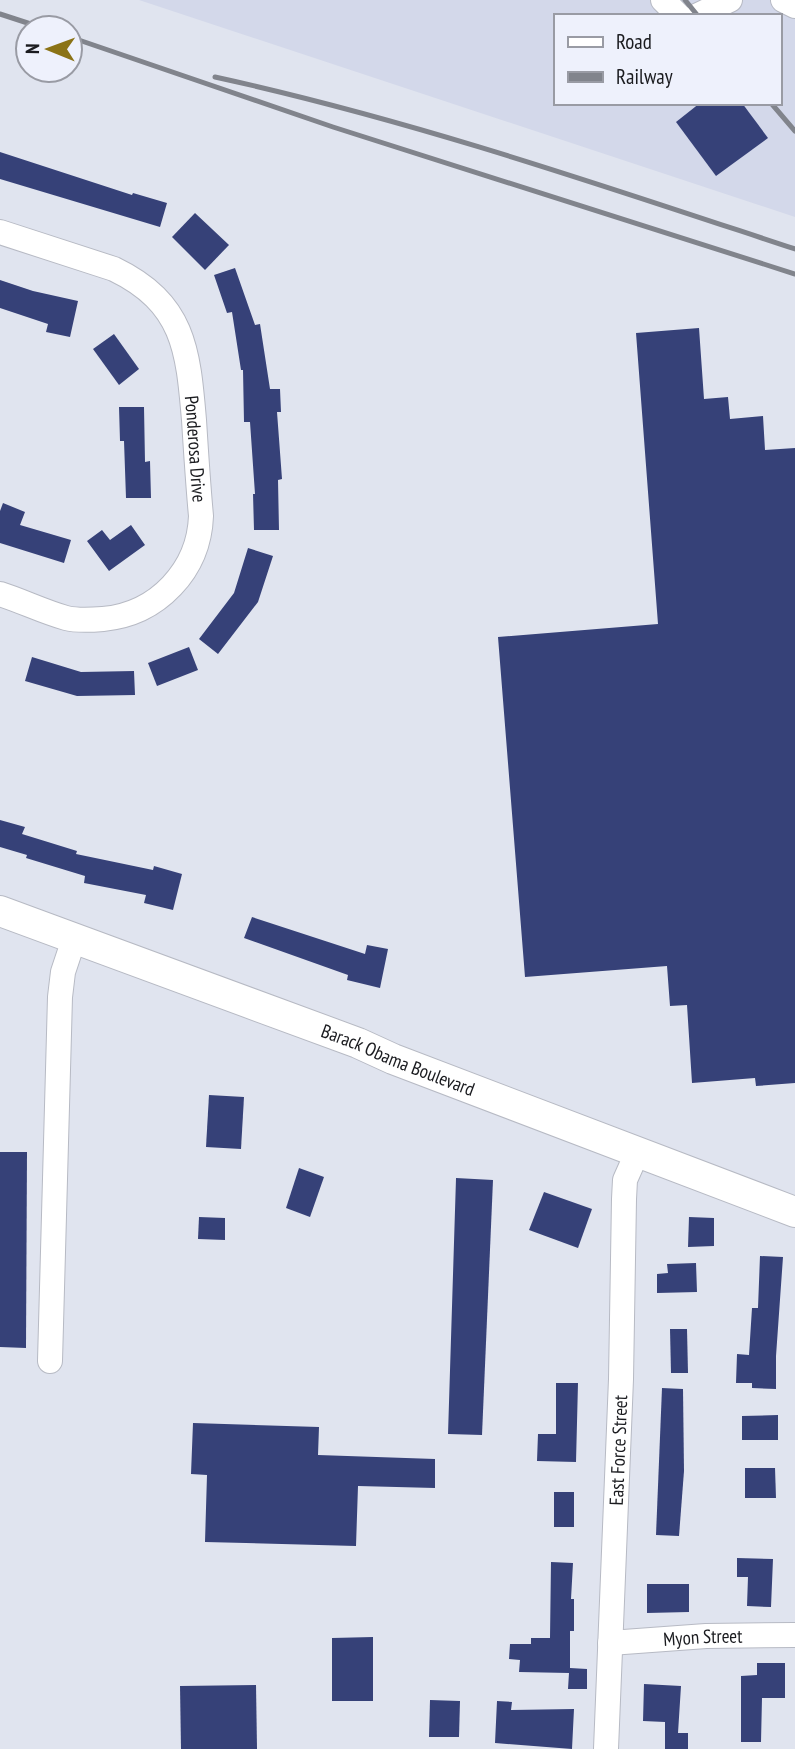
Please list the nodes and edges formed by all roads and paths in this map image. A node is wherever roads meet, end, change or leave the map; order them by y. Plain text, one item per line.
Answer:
1 (663, 0) edge
2 (730, 0) edge
3 (783, 0) edge
4 (795, 6) edge
5 (677, 14) edge
6 (700, 14) edge
7 (0, 232) edge
8 (0, 594) edge
9 (0, 911) edge
10 (74, 939) junction
11 (637, 1153) junction
12 (795, 1212) edge
13 (50, 1360) dead end
14 (795, 1634) edge
15 (610, 1643) junction
16 (606, 1749) edge

1 - 5 street
2 - 6 street
3 - 4 street
7 - 8 street, Ponderosa Drive
9 - 10 main road, Barack Obama Boulevard
10 - 11 main road, Barack Obama Boulevard
10 - 13 street
11 - 12 main road, Barack Obama Boulevard
11 - 15 street, East Force Street
14 - 15 street, Myon Street
15 - 16 street, East Force Street

